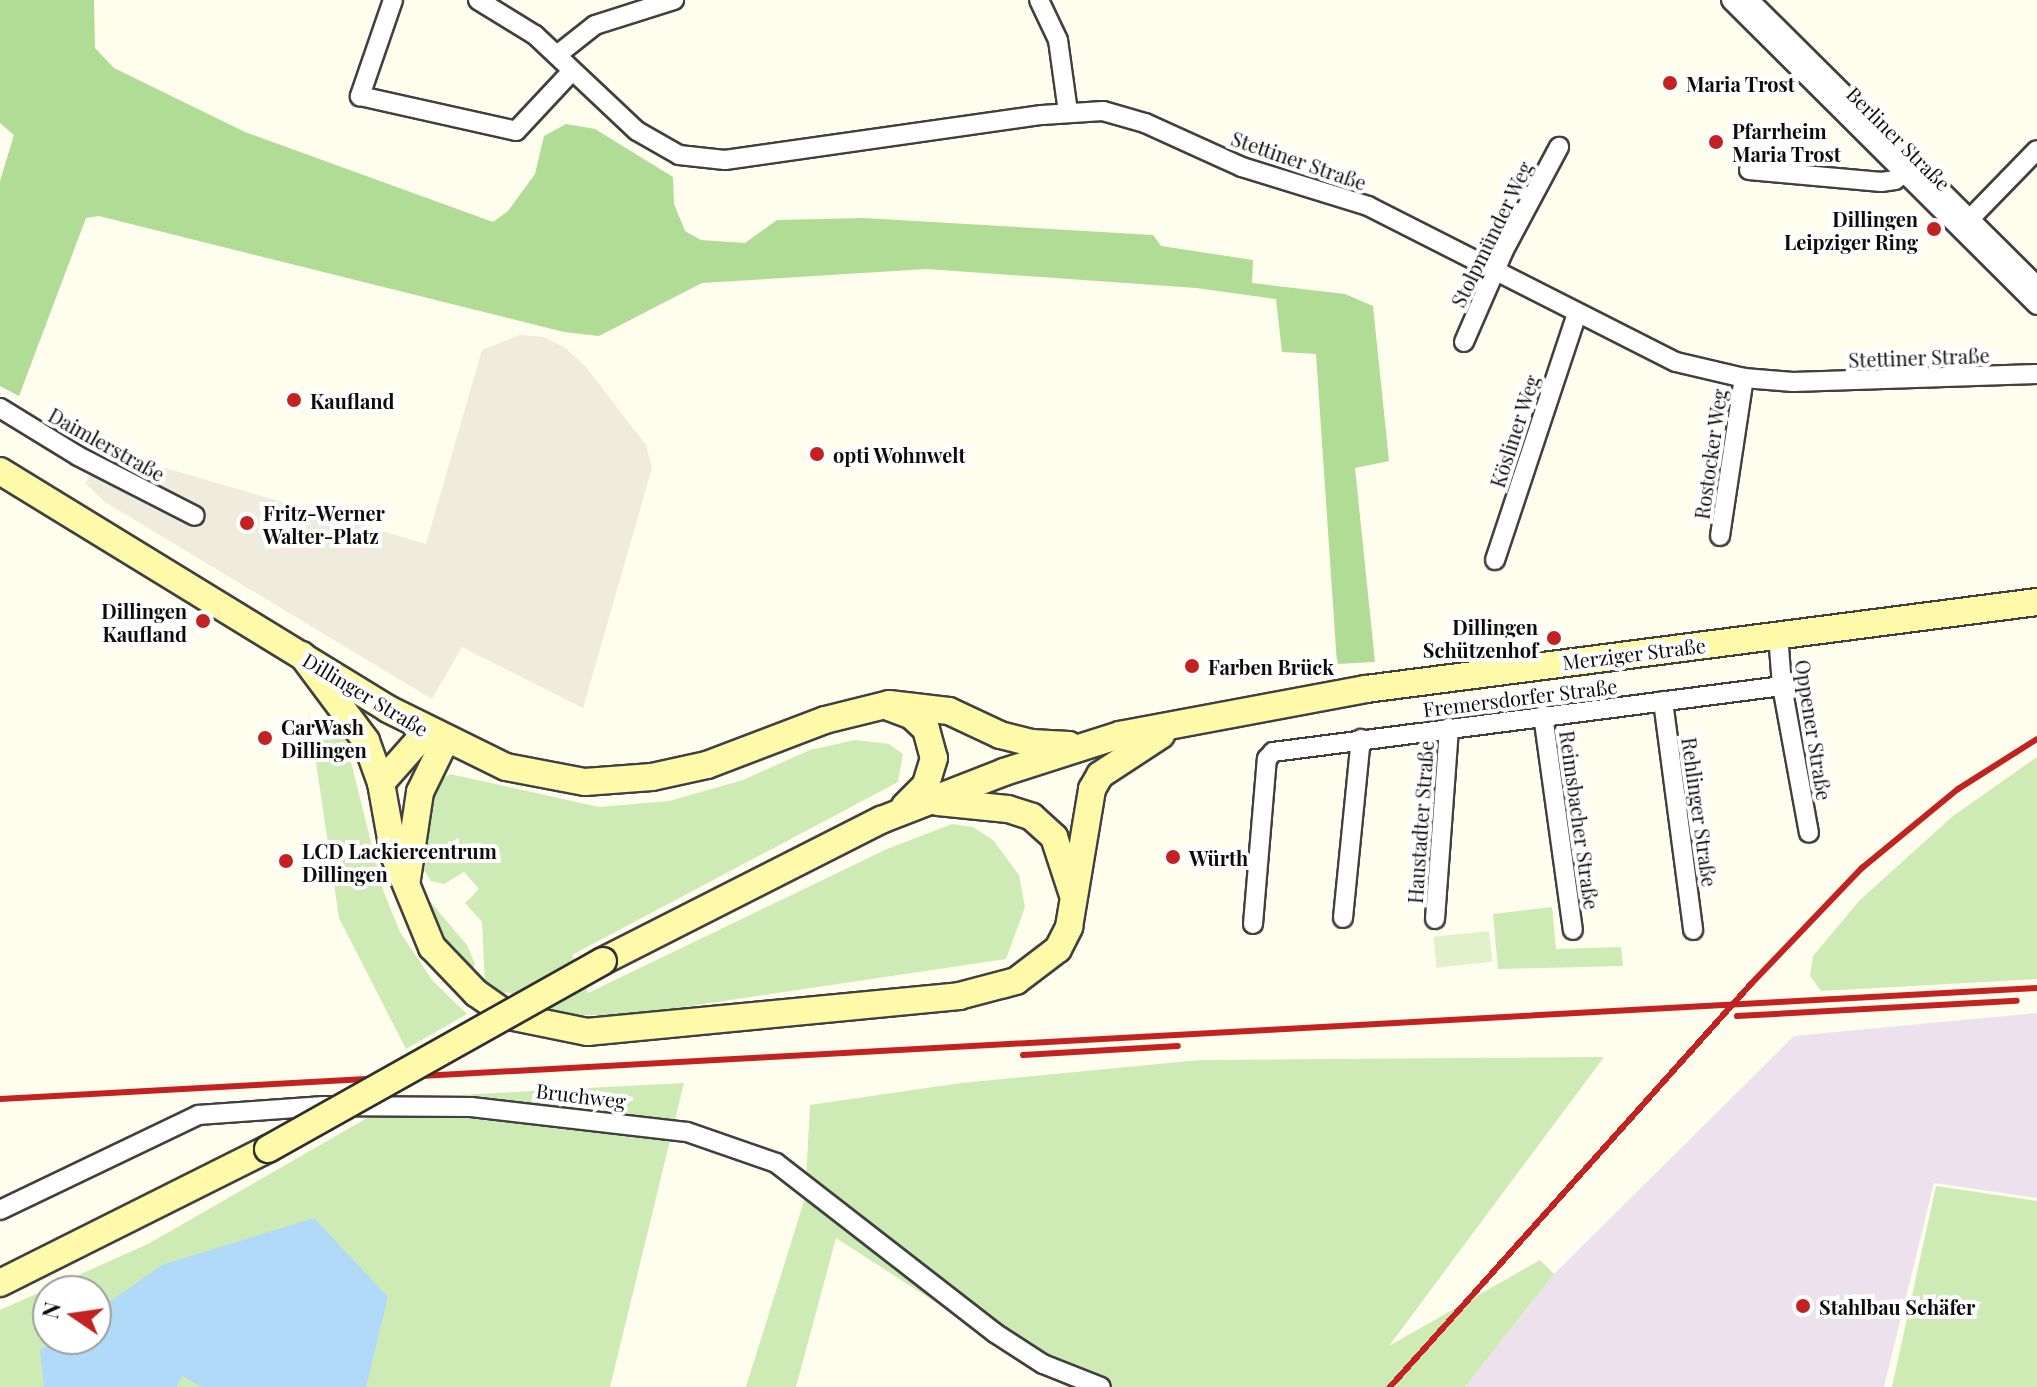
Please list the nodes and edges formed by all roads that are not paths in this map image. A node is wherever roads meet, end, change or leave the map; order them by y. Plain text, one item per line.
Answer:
1 (393, 0) edge
2 (478, 0) edge
3 (674, 0) edge
4 (1039, 0) edge
5 (1731, 0) edge
6 (1749, 0) edge
7 (557, 55) junction
8 (572, 71) junction
9 (1068, 112) junction
10 (1559, 147) dead end
11 (2037, 150) edge
12 (1749, 170) dead end
13 (1908, 170) junction
14 (1964, 224) junction
15 (1494, 272) junction
16 (2037, 286) edge
17 (2037, 305) edge
18 (1576, 316) junction
19 (1464, 342) dead end
20 (2037, 374) edge
21 (1744, 378) junction
22 (0, 408) edge
23 (0, 471) edge
24 (195, 516) dead end
25 (1720, 536) dead end
26 (1495, 560) dead end
27 (2037, 602) edge
28 (1778, 634) junction
29 (302, 655) junction
30 (1782, 686) junction
31 (1663, 701) junction
32 (869, 706) junction
33 (1543, 715) junction
34 (1204, 716) junction
35 (1449, 728) junction
36 (436, 736) junction
37 (1361, 739) junction
38 (1085, 744) junction
39 (381, 783) junction
40 (922, 804) junction
41 (887, 818) junction
42 (1809, 833) dead end
43 (406, 891) junction
44 (1075, 908) junction
45 (1343, 918) dead end
46 (1435, 919) dead end
47 (1253, 924) dead end
48 (1573, 930) dead end
49 (1693, 930) dead end
50 (0, 1210) edge
51 (0, 1283) edge
52 (1101, 1387) edge

1 - 8 street
2 - 7 street, Stettiner Straße
3 - 7 street
4 - 9 street
5 - 13 street, Berliner Straße
6 - 13 street, Berliner Straße
7 - 8 street, Stettiner Straße
8 - 9 street, Stettiner Straße
9 - 15 street, Stettiner Straße
10 - 15 street, Stolpmünder Weg
11 - 14 street
12 - 13 street
13 - 14 street, Berliner Straße
14 - 16 street, Berliner Straße
14 - 17 street, Berliner Straße
15 - 18 street, Stettiner Straße
15 - 19 street, Stolpmünder Weg
18 - 21 street, Stettiner Straße
18 - 26 street, Kösliner Weg
20 - 21 street, Stettiner Straße
21 - 25 street, Rostocker Weg
22 - 24 street, Daimlerstraße
23 - 29 main road, Dillinger Straße
27 - 28 main road, Merziger Straße
28 - 30 street, Oppener Straße
28 - 34 main road, Merziger Straße
29 - 36 main road, Dillinger Straße
29 - 39 main road
30 - 31 street, Fremersdorfer Straße
30 - 42 street, Oppener Straße
31 - 33 street, Fremersdorfer Straße
31 - 49 street, Rehlinger Straße
32 - 36 main road, Dillinger Straße
32 - 38 main road
32 - 41 main road
33 - 35 street, Fremersdorfer Straße
33 - 48 street, Reimsbacher Straße
34 - 38 main road
34 - 44 main road
35 - 37 street, Fremersdorfer Straße
35 - 46 street, Haustadter Straße
36 - 39 main road
36 - 43 main road
37 - 45 street
37 - 47 street, Fremersdorfer Straße
38 - 40 main road
39 - 43 main road
40 - 41 main road
40 - 44 main road
41 - 51 main road, bridge
43 - 44 main road
50 - 52 street, Bruchweg

